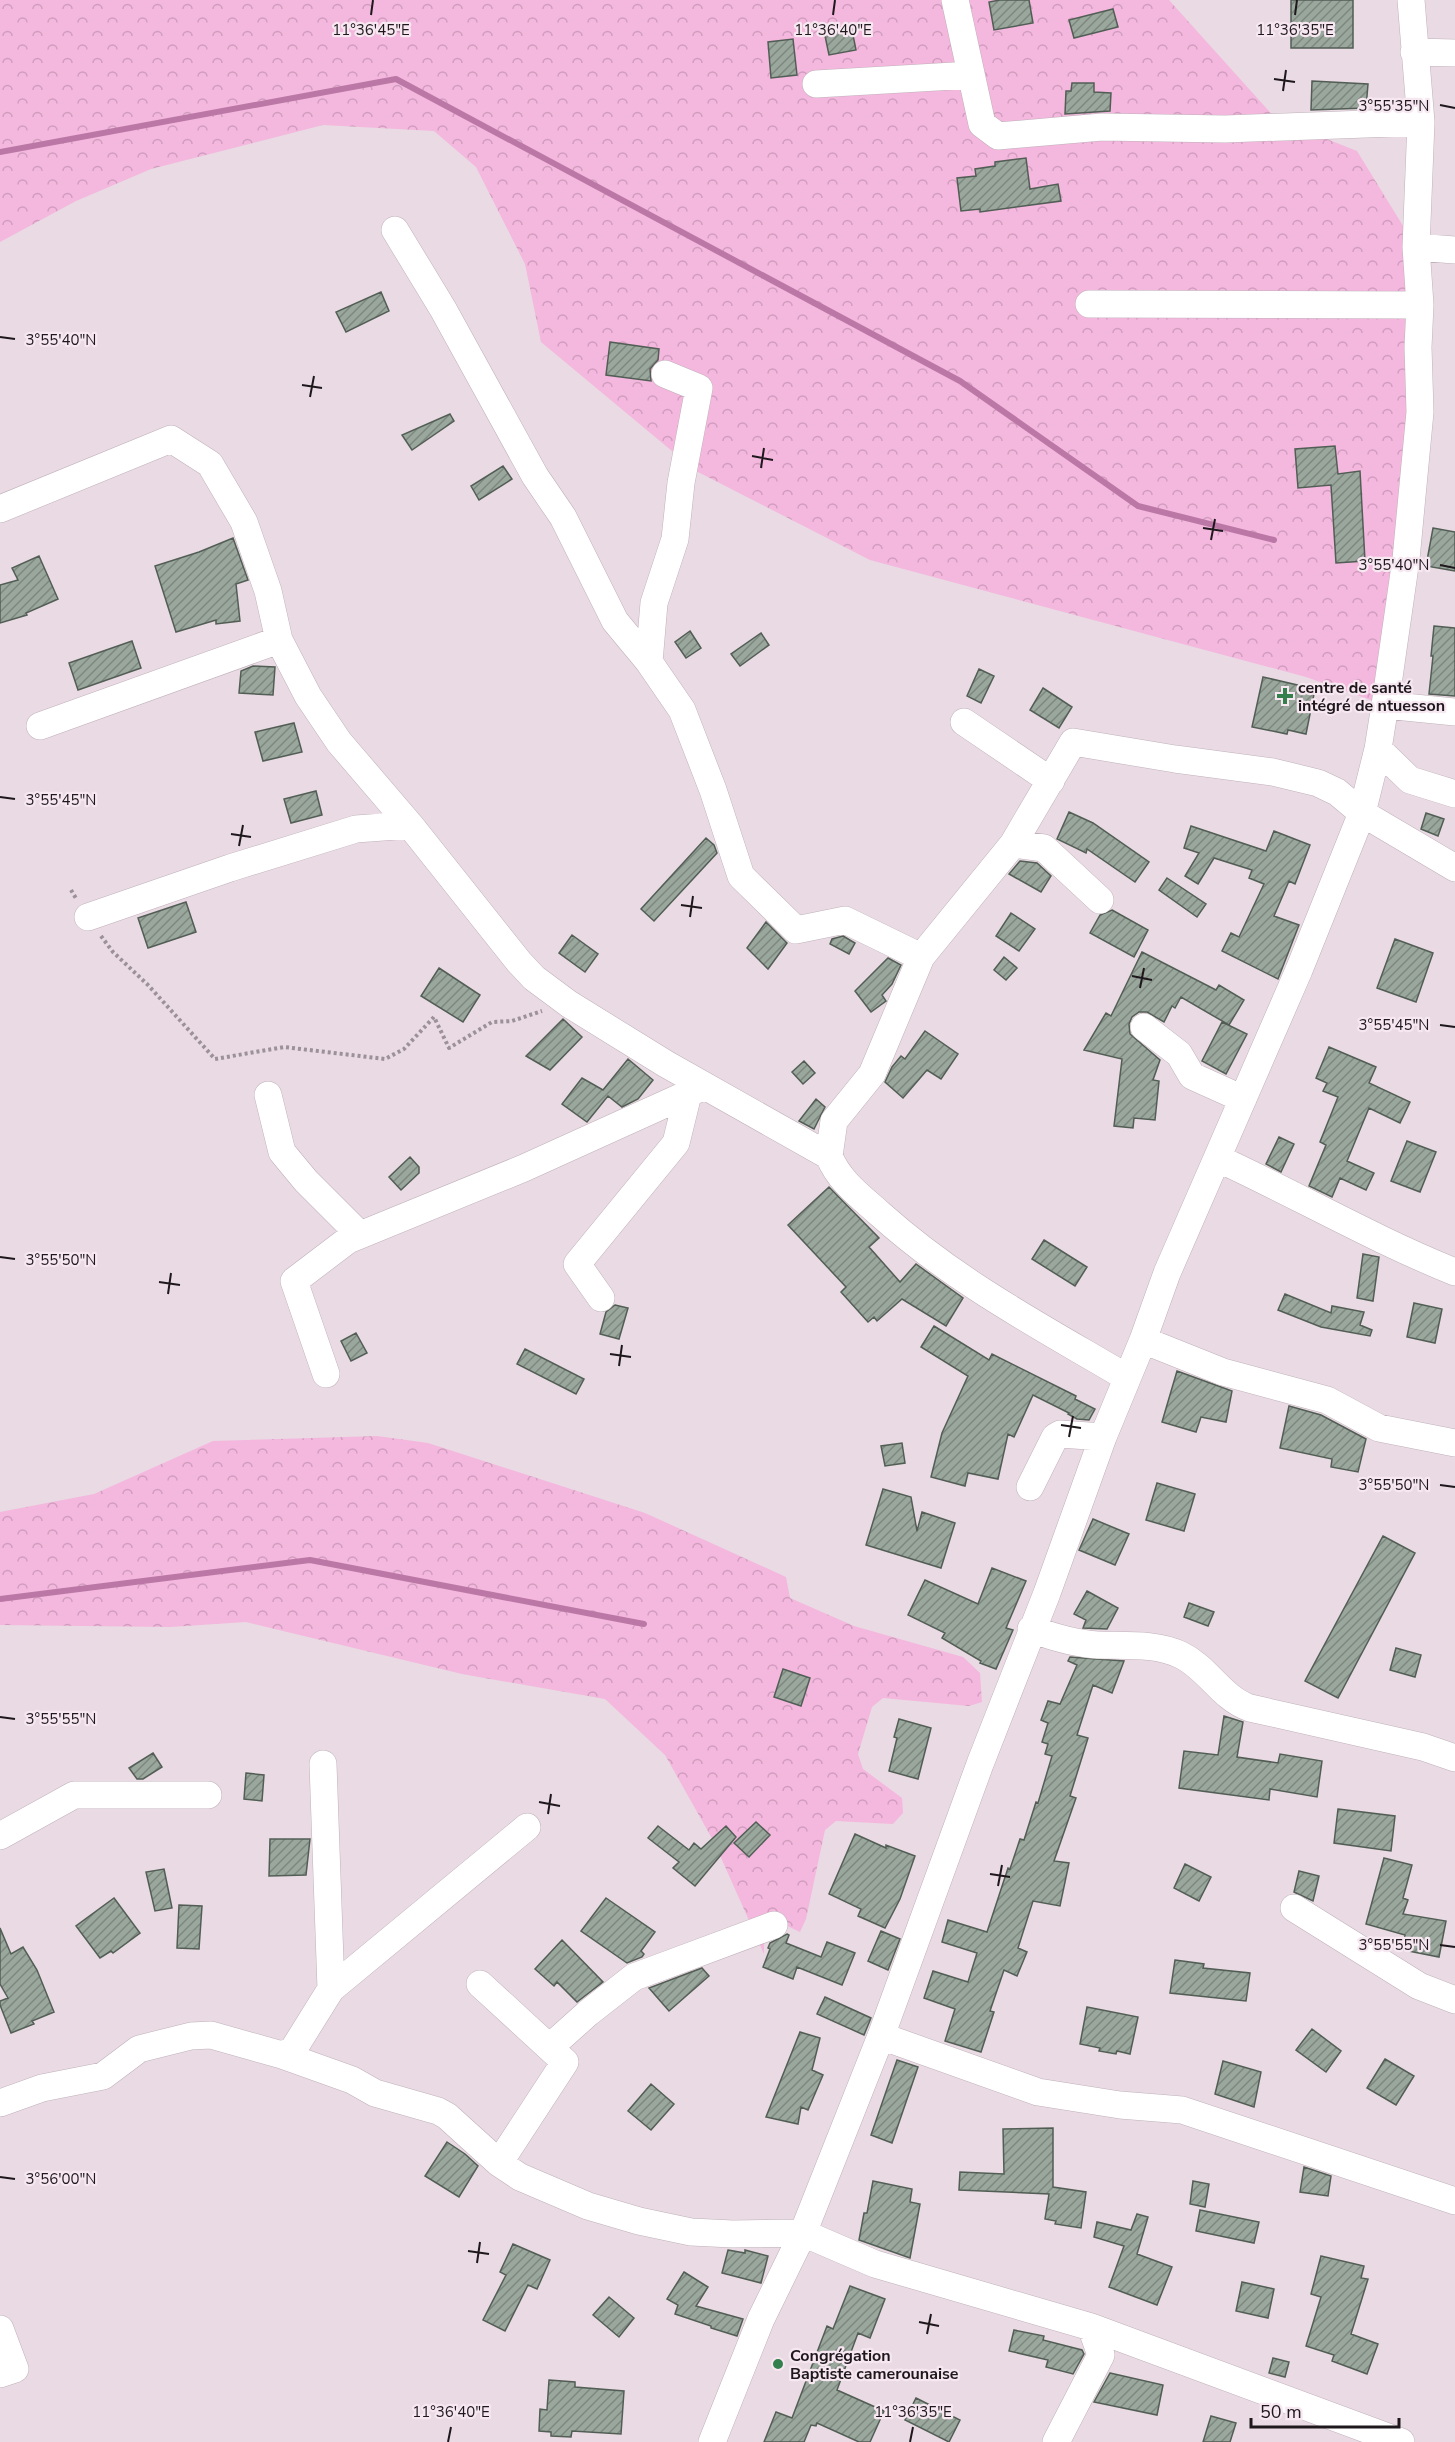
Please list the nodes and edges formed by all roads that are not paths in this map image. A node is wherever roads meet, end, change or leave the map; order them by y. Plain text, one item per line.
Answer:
1 (955, 0) edge
2 (1411, 0) edge
3 (1414, 52) junction
4 (1455, 53) edge
5 (971, 75) junction
6 (816, 84) dead end
7 (1421, 123) junction
8 (395, 230) dead end
9 (1416, 247) junction
10 (1455, 250) edge
11 (1089, 304) dead end
12 (1420, 305) junction
13 (665, 374) dead end
14 (0, 509) edge
15 (279, 640) junction
16 (649, 662) junction
17 (1385, 705) junction
18 (1455, 712) edge
19 (964, 722) dead end
20 (40, 726) dead end
21 (1378, 749) junction
22 (1051, 781) junction
23 (1455, 794) edge
24 (1362, 813) junction
25 (410, 825) junction
26 (1013, 844) junction
27 (1455, 868) edge
28 (1100, 900) dead end
29 (88, 917) road end
30 (921, 957) junction
31 (1144, 1027) dead end
32 (697, 1090) junction
33 (268, 1095) dead end
34 (1243, 1099) junction
35 (829, 1156) junction
36 (1217, 1158) junction
37 (360, 1235) junction
38 (1455, 1272) edge
39 (601, 1298) dead end
40 (1143, 1340) junction
41 (326, 1374) dead end
42 (1126, 1377) junction
43 (1103, 1437) junction
44 (1455, 1443) edge
45 (1030, 1487) dead end
46 (1031, 1629) junction
47 (1455, 1758) edge
48 (323, 1764) dead end
49 (208, 1795) dead end
50 (527, 1827) dead end
51 (0, 1836) edge
52 (1294, 1908) dead end
53 (774, 1925) dead end
54 (480, 1984) dead end
55 (331, 1989) junction
56 (1455, 2000) edge
57 (881, 2036) junction
58 (550, 2047) junction
59 (282, 2055) junction
60 (0, 2103) edge
61 (500, 2163) junction
62 (1455, 2201) edge
63 (803, 2233) junction
64 (1091, 2326) junction
65 (0, 2329) edge
66 (0, 2374) edge
67 (712, 2442) edge
68 (1056, 2442) edge
69 (1401, 2442) edge

1 - 5 street
2 - 3 street
3 - 4 street
3 - 7 street
5 - 6 street
5 - 7 street
7 - 9 street
8 - 16 street
9 - 10 street
9 - 12 street
11 - 12 street
12 - 17 street
13 - 16 street
14 - 15 street
15 - 20 street
15 - 25 street
16 - 30 street
17 - 18 street
17 - 21 street
19 - 22 street
21 - 23 street
21 - 24 street
22 - 24 street
22 - 26 street
24 - 27 street
24 - 34 street
25 - 29 street
25 - 32 street
26 - 28 street
26 - 30 street
30 - 35 street
31 - 34 street
32 - 35 street
32 - 37 street
32 - 39 street
33 - 37 street
34 - 36 street
35 - 42 street
36 - 38 street
36 - 40 street
37 - 41 street
40 - 42 street
40 - 44 street
42 - 43 street
43 - 45 street
43 - 46 street
46 - 47 street
46 - 57 street
48 - 55 street
49 - 51 street
50 - 55 street
52 - 56 street
53 - 58 street
54 - 58 street
55 - 59 street
57 - 62 street
57 - 63 street
58 - 61 street
59 - 60 street
59 - 61 street
61 - 63 street
63 - 64 street
63 - 67 street
64 - 68 street
64 - 69 street
65 - 66 street

